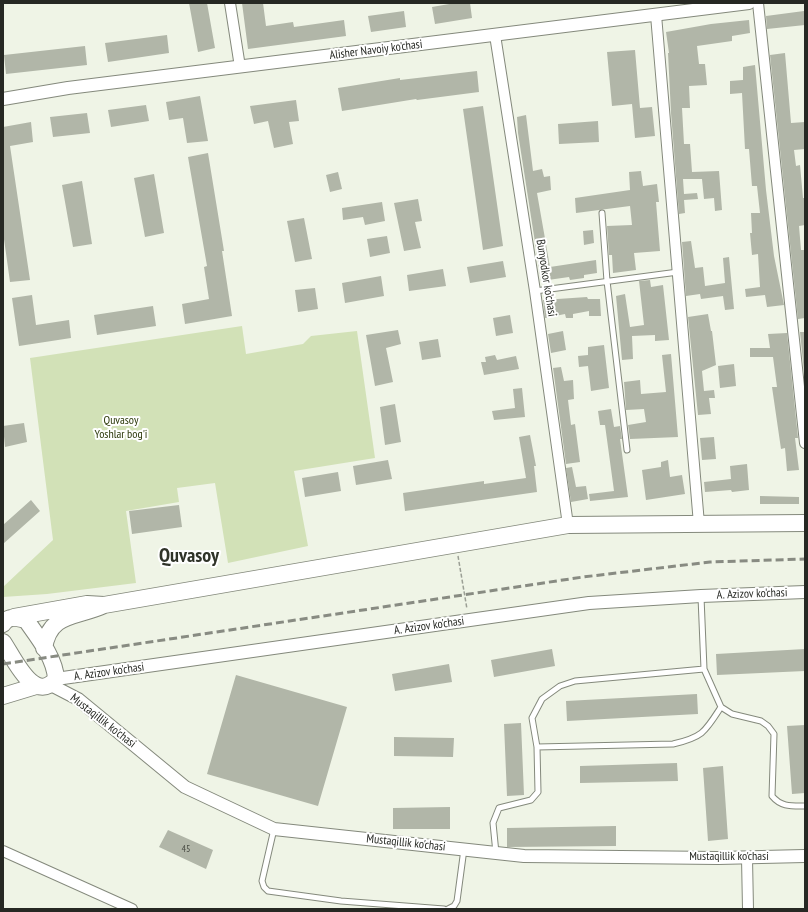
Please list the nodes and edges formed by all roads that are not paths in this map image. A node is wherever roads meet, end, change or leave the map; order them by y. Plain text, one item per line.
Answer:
1 (230, 3) edge
2 (749, 3) edge
3 (758, 3) edge
4 (656, 15) junction
5 (495, 35) junction
6 (240, 67) junction
7 (3, 99) edge
8 (602, 213) dead end
9 (678, 272) junction
10 (608, 281) junction
11 (535, 291) junction
12 (805, 443) edge
13 (627, 450) dead end
14 (805, 523) edge
15 (699, 524) junction
16 (568, 525) junction
17 (805, 592) edge
18 (701, 596) junction
19 (104, 605) junction
20 (9, 621) edge
21 (3, 642) edge
22 (44, 648) junction
23 (20, 667) junction
24 (704, 668) junction
25 (48, 683) junction
26 (3, 692) edge
27 (3, 696) edge
28 (721, 707) junction
29 (537, 747) junction
30 (805, 806) edge
31 (274, 829) junction
32 (464, 849) junction
33 (3, 851) edge
34 (496, 853) junction
35 (805, 856) edge
36 (747, 858) junction
37 (132, 909) edge
38 (444, 909) edge
39 (448, 909) edge
40 (748, 909) edge

1 - 6 street
2 - 4 street, Alisher Navoiy ko'chasi
3 - 12 street
4 - 5 street, Alisher Navoiy ko'chasi
4 - 9 street
5 - 6 street, Alisher Navoiy ko'chasi
5 - 11 street, Bunyodkor ko'chasi
6 - 7 street, Alisher Navoiy ko'chasi
8 - 10 lane
9 - 10 lane
9 - 15 street
10 - 11 lane
10 - 13 lane
11 - 16 street, Bunyodkor ko'chasi
14 - 15 main road
15 - 16 main road
16 - 19 main road
17 - 18 street, A. Azizov ko'chasi
18 - 24 lane
18 - 25 street, A. Azizov ko'chasi
19 - 20 main road
19 - 22 main road
20 - 22 main road
21 - 23 main road
22 - 25 main road
23 - 25 main road
23 - 26 main road
24 - 28 lane
24 - 29 lane
25 - 27 main road
25 - 31 street, Mustaqillik ko'chasi
28 - 29 lane
28 - 30 lane
29 - 34 lane
31 - 32 street, Mustaqillik ko'chasi
31 - 38 lane
32 - 34 street, Mustaqillik ko'chasi
32 - 39 lane
33 - 37 street
34 - 36 street, Mustaqillik ko'chasi
35 - 36 street, Mustaqillik ko'chasi
36 - 40 street

